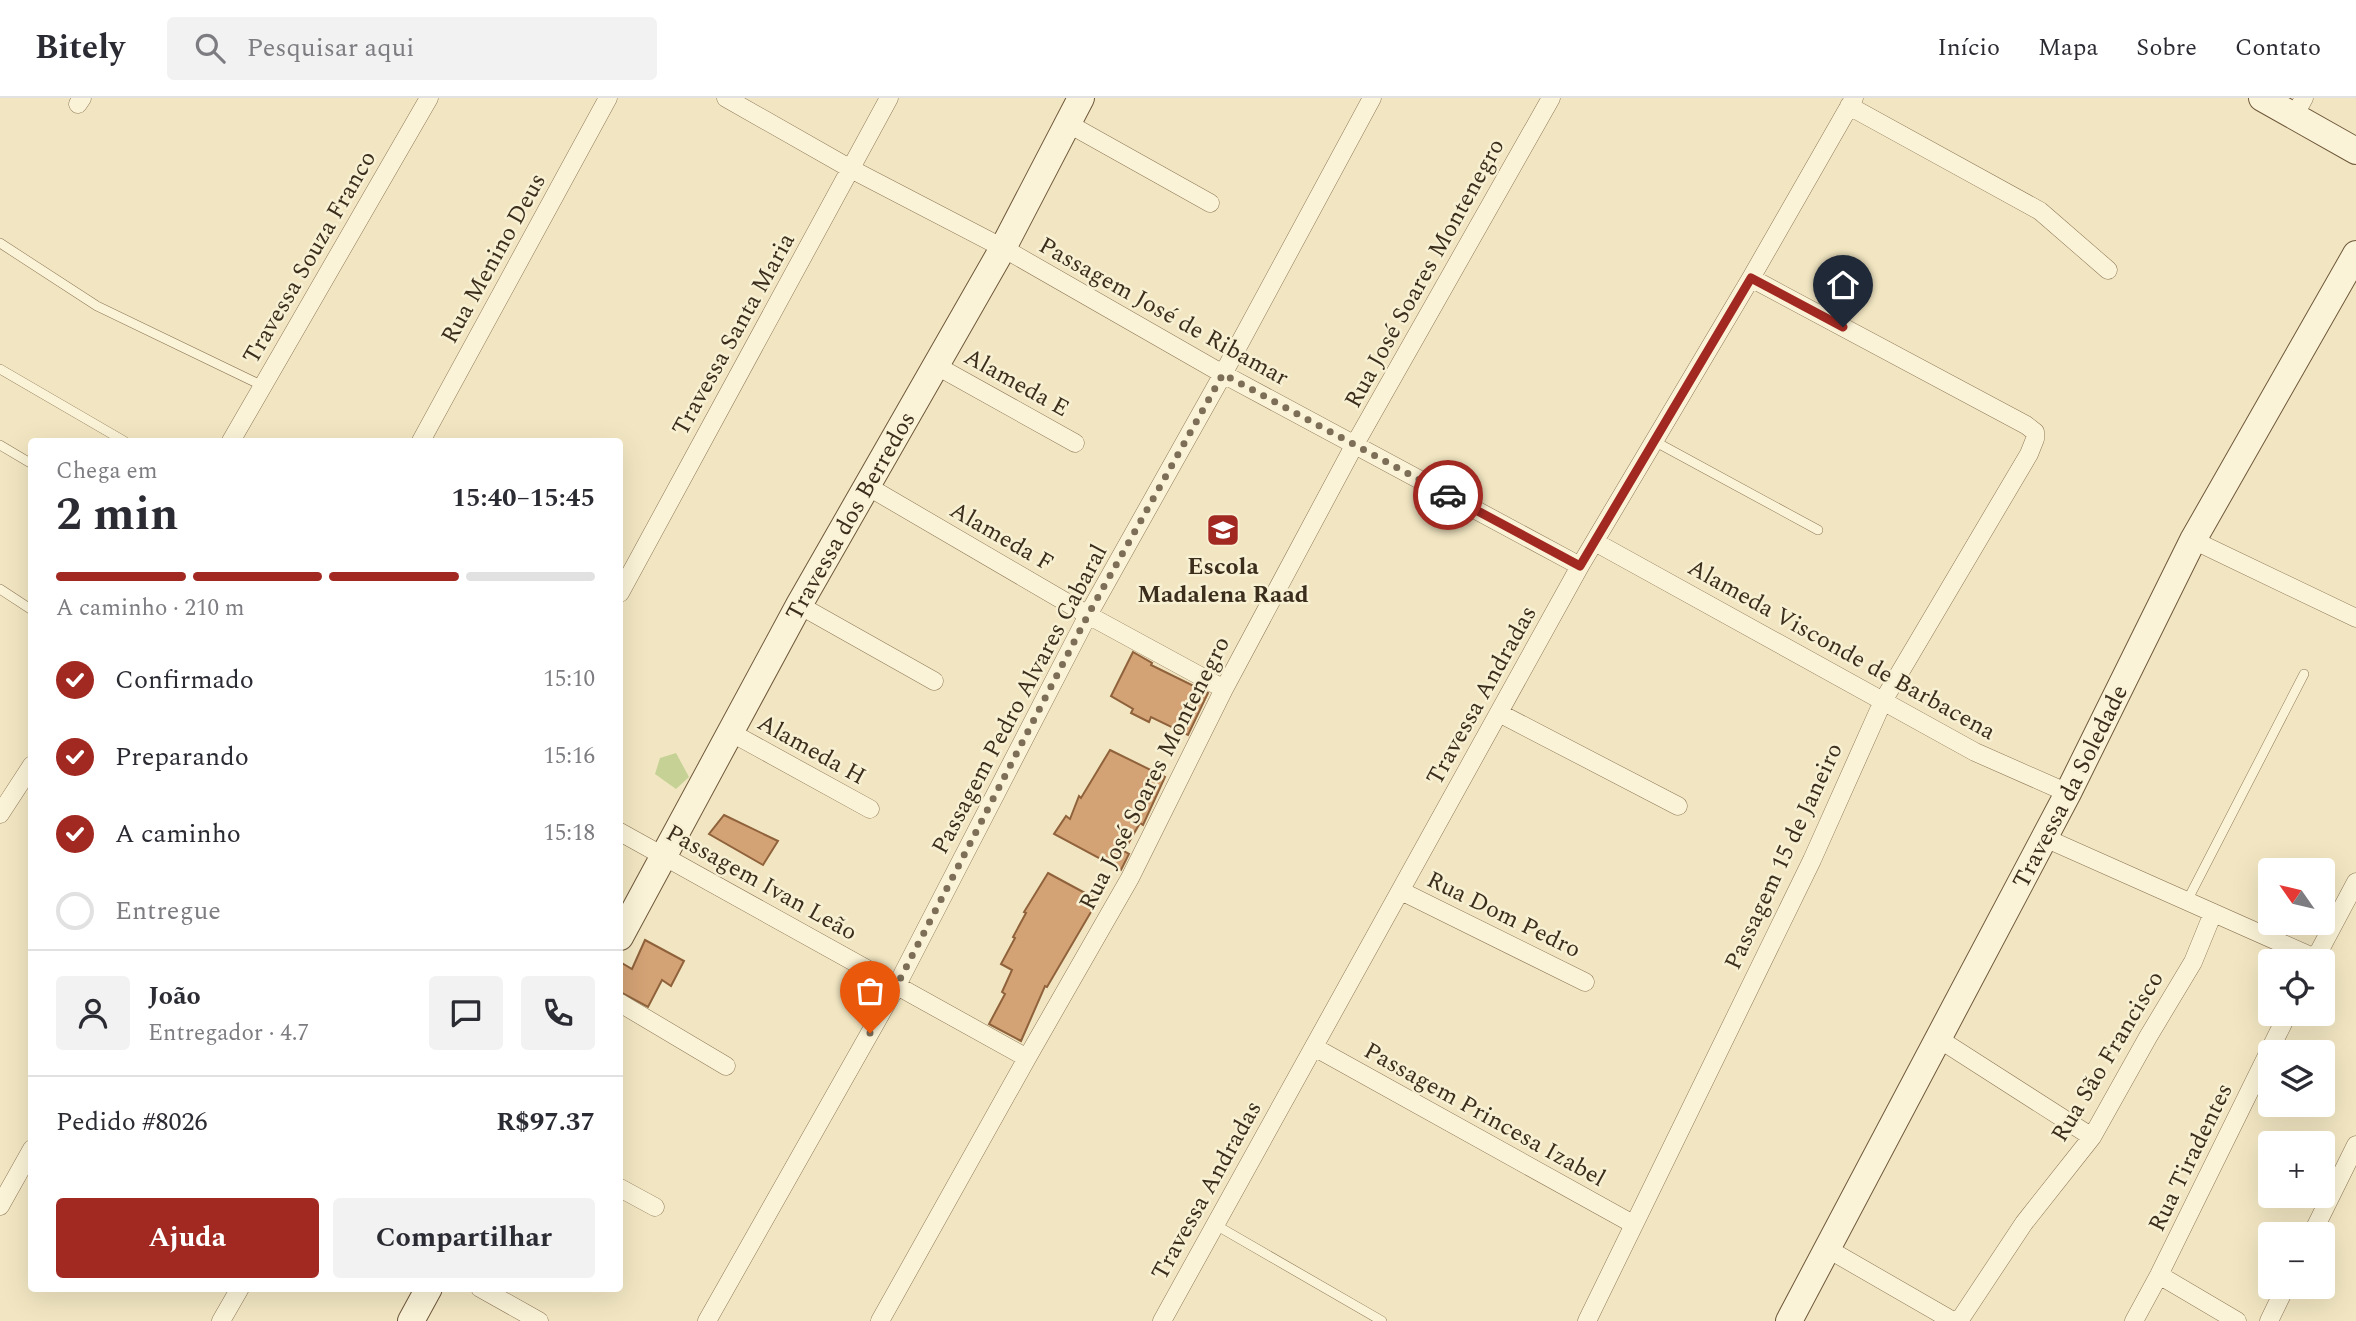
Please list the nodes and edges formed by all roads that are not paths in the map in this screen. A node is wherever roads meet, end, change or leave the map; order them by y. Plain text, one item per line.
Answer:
1 (429, 98) edge
2 (608, 98) edge
3 (726, 98) edge
4 (889, 98) edge
5 (1081, 98) edge
6 (1372, 98) edge
7 (1551, 98) edge
8 (2262, 98) edge
9 (1852, 102) edge
10 (2299, 107) edge
11 (1067, 123) junction
12 (2356, 151) edge
13 (851, 169) junction
14 (1210, 203) dead end
15 (0, 243) edge
16 (1003, 248) junction
17 (2356, 254) edge
18 (2108, 270) dead end
19 (1751, 278) junction
20 (935, 365) junction
21 (0, 369) edge
22 (1223, 374) junction
23 (263, 386) junction
24 (119, 438) edge
25 (233, 438) edge
26 (423, 438) edge
27 (1654, 441) junction
28 (1075, 443) dead end
29 (1355, 444) junction
30 (0, 445) edge
31 (28, 462) edge
32 (867, 486) junction
33 (1818, 530) dead end
34 (2193, 540) junction
35 (1595, 542) junction
36 (1580, 566) junction
37 (623, 587) edge
38 (0, 589) edge
39 (799, 605) junction
40 (28, 607) edge
41 (1088, 615) junction
42 (2356, 618) edge
43 (2304, 674) dead end
44 (934, 681) dead end
45 (1224, 689) junction
46 (1884, 701) junction
47 (1499, 713) junction
48 (730, 732) junction
49 (28, 769) edge
50 (6, 793) edge
51 (2068, 793) junction
52 (1678, 806) dead end
53 (870, 809) dead end
54 (0, 814) edge
55 (623, 834) edge
56 (2045, 838) junction
57 (664, 856) junction
58 (2356, 882) edge
59 (1401, 891) junction
60 (2188, 901) junction
61 (2213, 913) junction
62 (623, 931) edge
63 (2292, 949) edge
64 (2319, 949) edge
65 (1585, 982) dead end
66 (897, 985) junction
67 (623, 1005) edge
68 (2282, 1026) edge
69 (1939, 1039) junction
70 (1314, 1047) junction
71 (1027, 1058) junction
72 (726, 1066) dead end
73 (2092, 1137) junction
74 (2356, 1145) edge
75 (28, 1156) edge
76 (623, 1190) edge
77 (0, 1206) edge
78 (654, 1207) dead end
79 (2318, 1222) edge
80 (1214, 1224) junction
81 (1633, 1224) junction
82 (1828, 1249) junction
83 (2160, 1275) junction
84 (238, 1292) edge
85 (427, 1292) edge
86 (487, 1292) edge
87 (2280, 1299) edge
88 (222, 1321) edge
89 (411, 1321) edge
90 (539, 1321) edge
91 (707, 1321) edge
92 (880, 1321) edge
93 (1162, 1321) edge
94 (1382, 1321) edge
95 (1587, 1321) edge
96 (1790, 1321) edge
97 (1953, 1321) edge
98 (1959, 1321) edge
99 (2134, 1321) edge
100 (2237, 1321) edge
101 (2269, 1321) edge

1 - 23 street, Travessa Souza Franco
2 - 26 street, Rua Menino Deus
3 - 13 street, Passagem José de Ribamar
4 - 13 street, Travessa Santa Maria
5 - 11 main road, Travessa dos Berredos
6 - 22 street, Passagem Pedro Alvares Cabaral
7 - 29 street, Rua José Soares Montenegro
8 - 10 main road
9 - 18 street
9 - 19 street, Travessa Andradas
10 - 12 main road
11 - 14 street
11 - 16 main road, Travessa dos Berredos
13 - 16 street, Passagem José de Ribamar
13 - 37 street, Travessa Santa Maria
15 - 23 lane
16 - 20 main road, Travessa dos Berredos
16 - 22 street, Passagem José de Ribamar
17 - 34 main road, Travessa da Soledade
19 - 27 street, Travessa Andradas
19 - 46 street, Passagem 15 de Janeiro
20 - 28 street, Alameda E
20 - 32 main road, Travessa dos Berredos
21 - 24 lane
22 - 29 street, Passagem José de Ribamar
22 - 41 street, Passagem Pedro Alvares Cabaral
23 - 25 street, Travessa Souza Franco
27 - 33 lane
27 - 35 street, Travessa Andradas
29 - 36 street, Passagem José de Ribamar
29 - 45 street, Rua José Soares Montenegro
30 - 31 lane
32 - 39 main road, Travessa dos Berredos
32 - 41 street, Alameda F
34 - 42 street
34 - 51 main road, Travessa da Soledade
35 - 36 street, Travessa Andradas
35 - 46 street, Alameda Visconde de Barbacena
36 - 47 street, Travessa Andradas
38 - 40 lane
39 - 44 street
39 - 48 main road, Travessa dos Berredos
41 - 45 street, Alameda F
41 - 66 street, Passagem Pedro Alvares Cabaral
43 - 60 lane
45 - 71 street, Rua José Soares Montenegro
46 - 51 street, Alameda Visconde de Barbacena
46 - 81 street, Passagem 15 de Janeiro
47 - 52 street
47 - 59 street, Travessa Andradas
48 - 53 street, Alameda H
48 - 57 main road, Travessa dos Berredos
49 - 50 street
50 - 54 street
51 - 56 main road, Travessa da Soledade
55 - 57 street, Passagem Ivan Leão
56 - 60 street
56 - 69 main road, Travessa da Soledade
57 - 62 main road, Travessa dos Berredos
57 - 66 street, Passagem Ivan Leão
58 - 64 street
59 - 65 street, Rua Dom Pedro
59 - 70 street, Travessa Andradas
60 - 61 street
61 - 63 street
61 - 73 street, Rua São Francisco
66 - 71 street, Passagem Ivan Leão
66 - 91 street, Passagem Pedro Alvares Cabaral
67 - 72 street
68 - 83 street, Rua Tiradentes
69 - 73 street
69 - 82 main road, Travessa da Soledade
70 - 80 street, Travessa Andradas
70 - 81 street, Passagem Princesa Izabel
71 - 92 street, Rua José Soares Montenegro
73 - 98 street, Rua São Francisco
74 - 79 street
75 - 77 street
76 - 78 street
80 - 93 street, Travessa Andradas
80 - 94 lane
81 - 95 street, Passagem 15 de Janeiro
82 - 96 main road, Travessa da Soledade
82 - 97 street
83 - 99 street, Rua Tiradentes
83 - 100 street
84 - 88 street
85 - 89 main road
86 - 90 street
87 - 101 street

